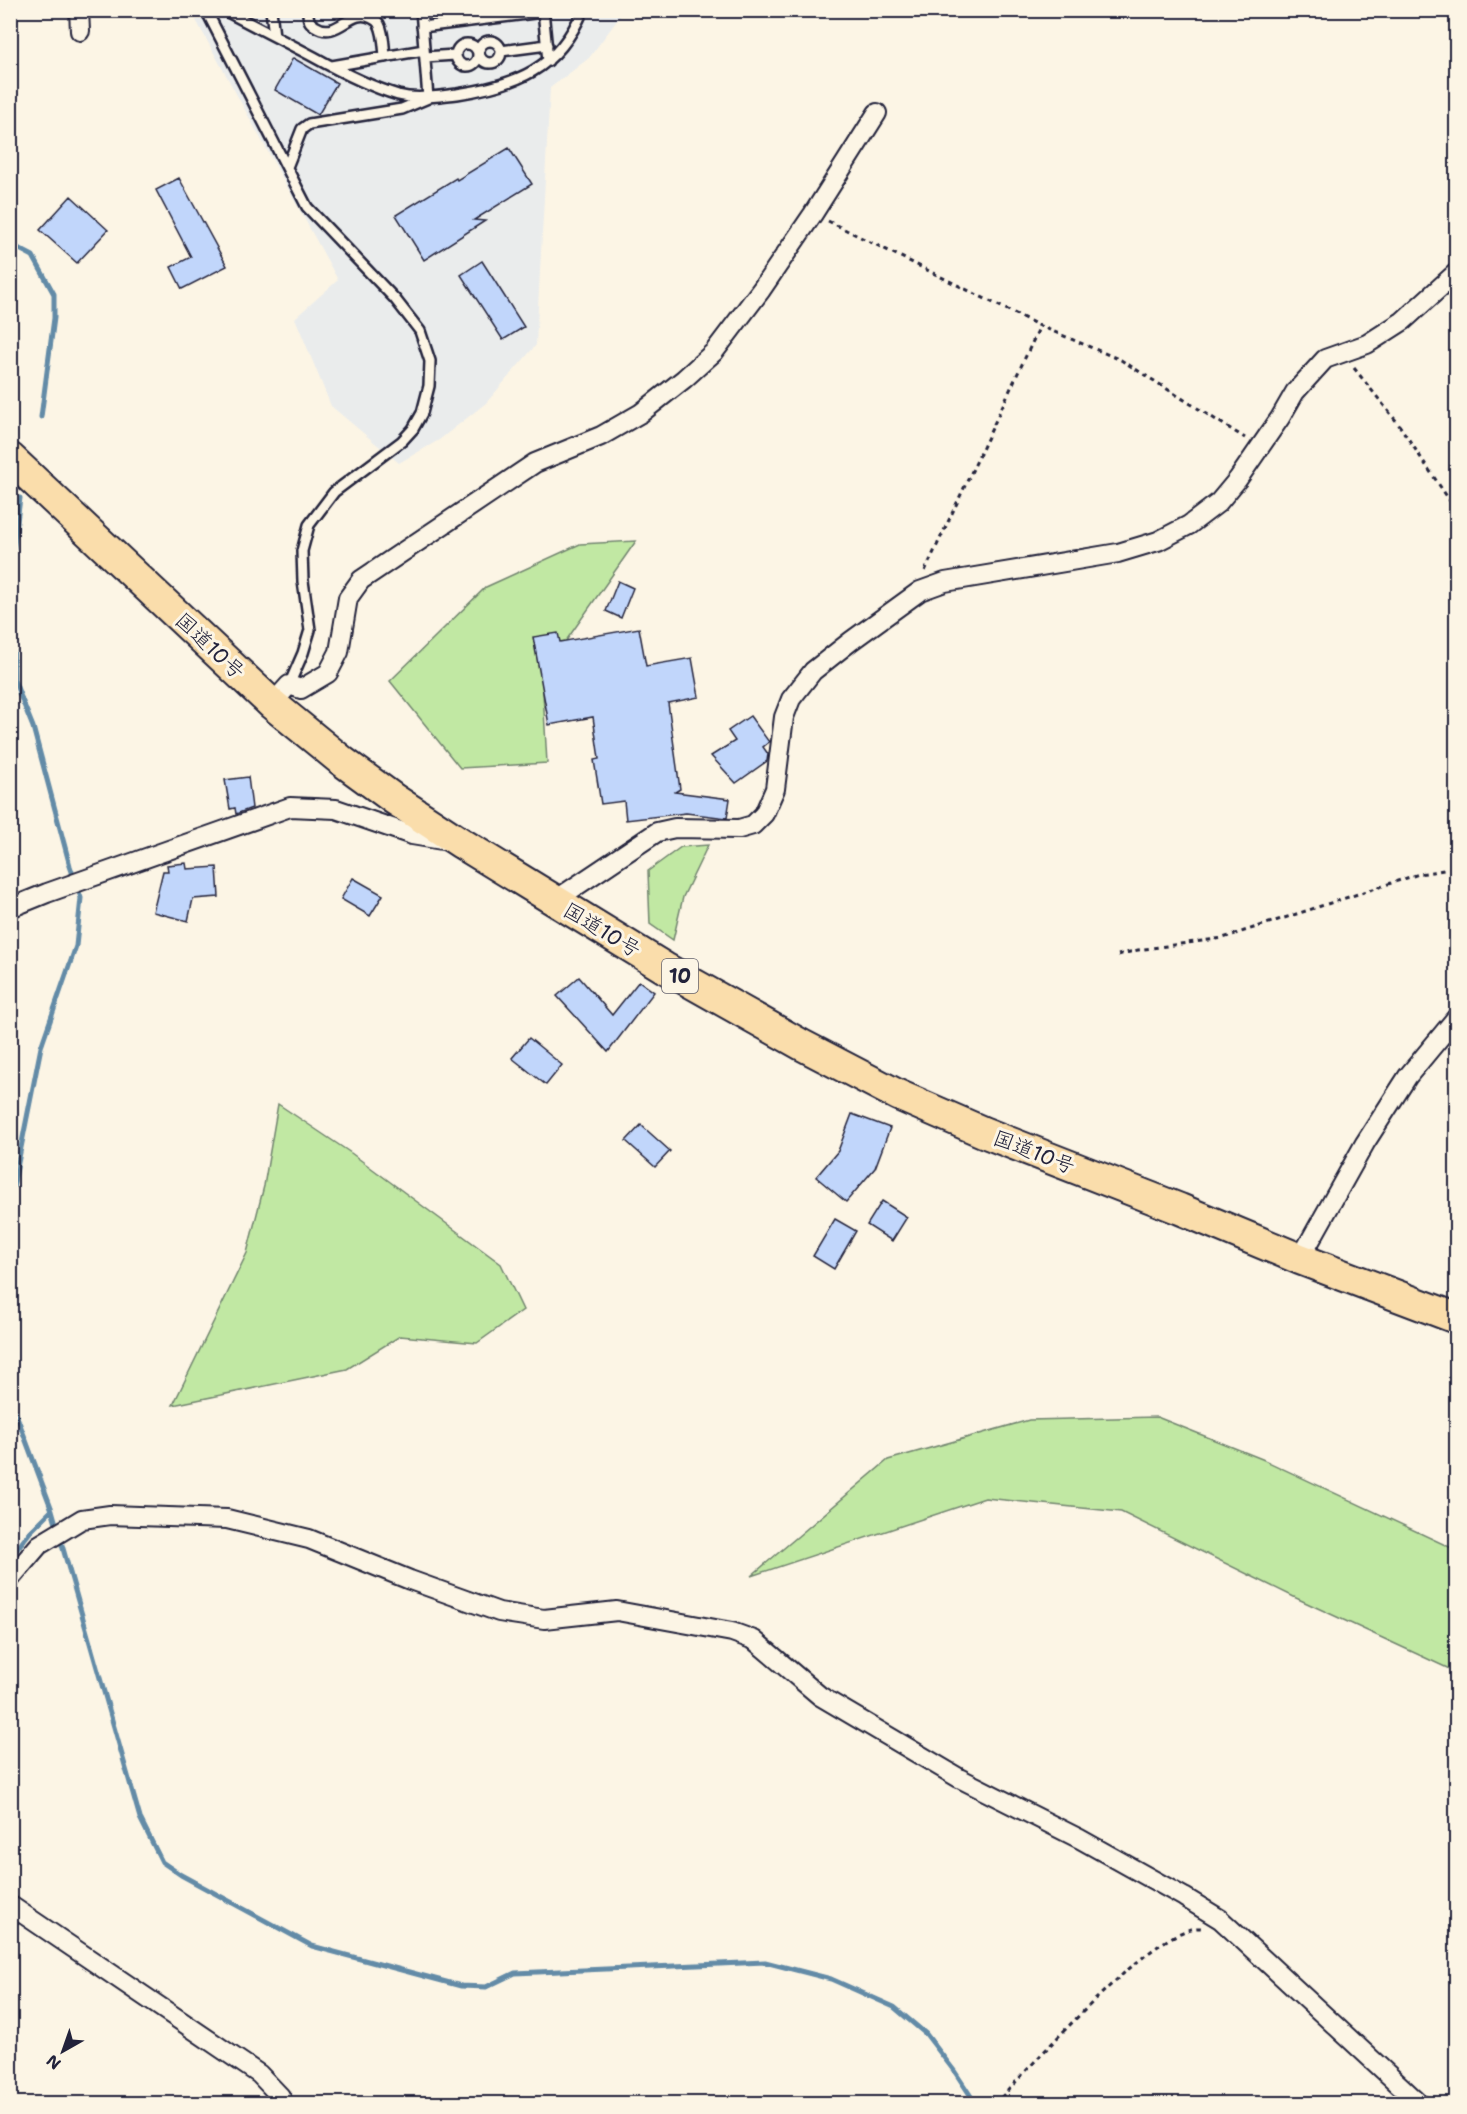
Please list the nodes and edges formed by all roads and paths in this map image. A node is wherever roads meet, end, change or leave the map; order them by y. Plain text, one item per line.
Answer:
1 (79, 10) edge
2 (206, 10) edge
3 (225, 10) edge
4 (272, 10) edge
5 (308, 10) edge
6 (421, 10) edge
7 (584, 10) edge
8 (543, 11) edge
9 (422, 27) junction
10 (80, 31) dead end
11 (274, 36) junction
12 (547, 45) junction
13 (501, 51) junction
14 (425, 54) junction
15 (478, 54) junction
16 (456, 55) junction
17 (385, 57) junction
18 (548, 61) junction
19 (332, 66) junction
20 (428, 98) junction
21 (877, 113) dead end
22 (287, 167) junction
23 (813, 214) junction
24 (1456, 273) edge
25 (1040, 326) junction
26 (1342, 353) junction
27 (1260, 447) junction
28 (10, 458) edge
29 (1456, 510) edge
30 (920, 591) junction
31 (280, 695) junction
32 (461, 843) junction
33 (1456, 867) edge
34 (554, 901) junction
35 (10, 908) edge
36 (1118, 955) dead end
37 (1456, 1018) edge
38 (1300, 1259) junction
39 (1456, 1318) edge
40 (10, 1579) edge
41 (10, 1905) edge
42 (1233, 1931) junction
43 (284, 2103) edge
44 (995, 2103) edge
45 (1420, 2103) edge

1 - 10 street
2 - 22 lane
3 - 11 lane
4 - 11 lane
5 - 17 lane
6 - 9 lane
7 - 18 lane
8 - 9 lane
8 - 12 lane
9 - 14 lane
11 - 19 lane
12 - 13 lane
12 - 18 lane
13 - 15 lane
13 - 15 lane
14 - 16 lane
14 - 17 lane
14 - 20 lane
15 - 16 lane
15 - 16 lane
17 - 19 lane
18 - 20 lane
19 - 20 lane
20 - 22 lane
21 - 23 street
22 - 31 lane
23 - 25 path
23 - 31 street
24 - 26 street
25 - 27 path
25 - 30 path
26 - 27 street
26 - 29 path
27 - 30 street
28 - 31 highway, 国道10号 / 10
30 - 34 street
31 - 32 highway, 国道10号 / 10
32 - 34 highway, 国道10号 / 10
32 - 35 street
33 - 36 path
34 - 38 highway, 国道10号 / 10
37 - 38 street
38 - 39 highway, 国道10号 / 10
40 - 42 street
41 - 43 street
42 - 44 path
42 - 45 street

